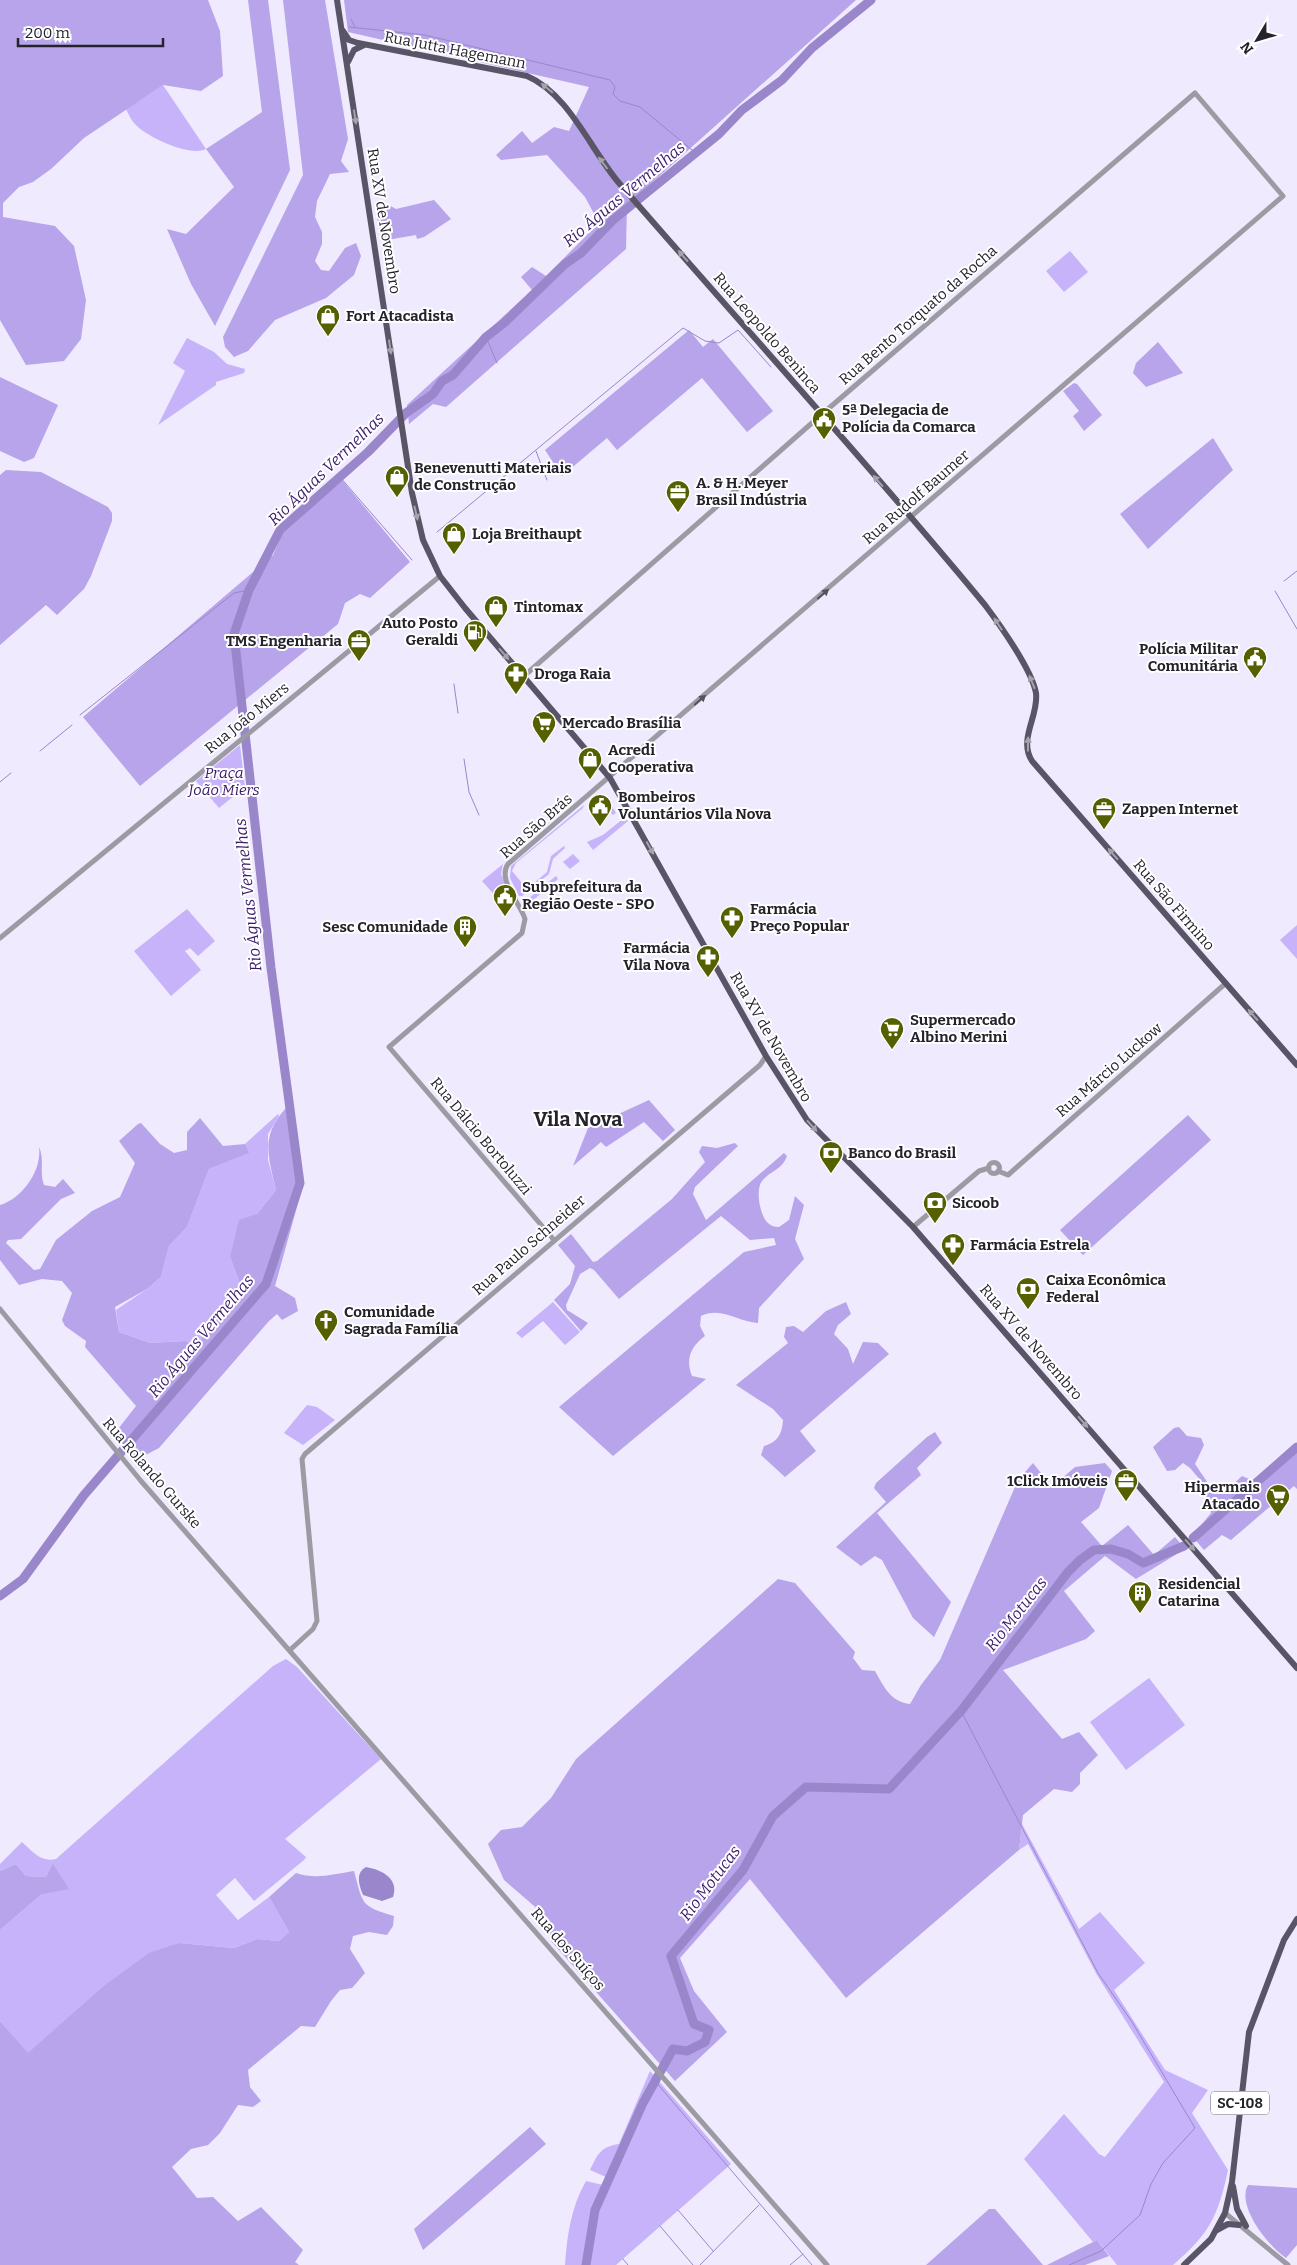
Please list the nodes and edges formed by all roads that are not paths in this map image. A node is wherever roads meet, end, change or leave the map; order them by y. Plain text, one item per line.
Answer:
1 (337, 0) edge
2 (342, 28) junction
3 (365, 44) junction
4 (348, 69) junction
5 (578, 126) joint
6 (1282, 196) joint
7 (822, 415) junction
8 (910, 518) junction
9 (440, 576) junction
10 (524, 676) junction
11 (1032, 761) joint
12 (610, 778) junction
13 (0, 938) edge
14 (1226, 983) junction
15 (389, 1047) joint
16 (766, 1056) junction
17 (1297, 1065) edge
18 (989, 1168) junction
19 (998, 1171) junction
20 (913, 1227) junction
21 (554, 1240) junction
22 (0, 1309) edge
23 (290, 1650) junction
24 (1297, 1668) edge
25 (1297, 1919) edge
26 (1232, 2182) junction
27 (1225, 2213) junction
28 (1243, 2225) junction
29 (1216, 2231) junction
30 (827, 2265) edge
31 (1184, 2265) edge
32 (1288, 2265) edge

1 - 2 main road, Rua XV de Novembro
2 - 3 main road, Rua Jutta Hagemann
2 - 4 main road, Rua XV de Novembro
3 - 4 main road, Rua Jutta Hagemann
5 -> 3 main road, Rua Jutta Hagemann
4 -> 9 main road, Rua XV de Novembro
7 -> 5 main road, Rua Leopoldo Beninca
6 - 7 street, Rua Bento Torquato da Rocha
6 - 8 street, Rua Rudolf Baumer
8 -> 7 main road, Rua Leopoldo Beninca
7 - 10 street, Rua Bento Torquato da Rocha
11 -> 8 main road, Rua Leopoldo Beninca
12 -> 8 street, Rua Rudolf Baumer
9 -> 10 main road, Rua XV de Novembro
9 - 13 street, Rua João Miers
10 - 12 main road, Rua XV de Novembro
14 -> 11 main road, Rua São Firmino
12 - 15 street, Rua São Brás
12 -> 16 main road, Rua XV de Novembro
17 -> 14 main road, Rua São Firmino
14 - 19 street, Rua Márcio Luckow
15 - 21 street, Rua Dálcio Bortoluzzi
16 -> 20 main road, Rua XV de Novembro
16 - 21 street, Rua Paulo Schneider
18 - 19 street
18 - 19 street
18 - 20 street
20 -> 24 main road, Rua XV de Novembro
21 - 23 street, Rua Paulo Schneider
22 - 23 street, Rua Rolando Gurske
23 - 30 street, Rua dos Suíços
25 - 26 main road, SC-108
26 - 27 main road, SC-108
26 - 28 main road
27 - 28 street
27 - 29 main road, SC-108
28 - 29 main road
28 - 32 street
29 - 31 main road, SC-108

